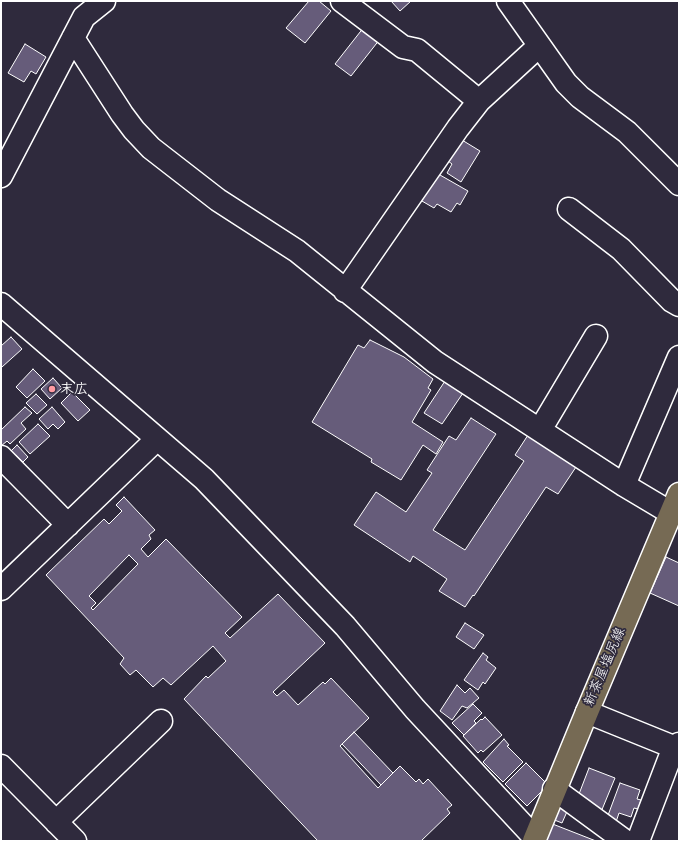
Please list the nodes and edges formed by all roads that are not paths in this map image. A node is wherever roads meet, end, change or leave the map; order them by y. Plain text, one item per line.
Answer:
1 (104, 1) edge
2 (342, 1) edge
3 (508, 1) edge
4 (73, 38) junction
5 (539, 46) junction
6 (479, 101) junction
7 (1, 176) edge
8 (679, 184) edge
9 (569, 209) dead end
10 (345, 291) junction
11 (1, 304) edge
12 (679, 305) edge
13 (596, 336) dead end
14 (679, 357) edge
15 (540, 430) junction
16 (157, 438) junction
17 (1, 457) edge
18 (624, 485) junction
19 (675, 503) edge
20 (68, 524) junction
21 (1, 589) edge
22 (586, 712) junction
23 (161, 721) dead end
24 (677, 746) edge
25 (1, 766) edge
26 (554, 789) junction
27 (56, 822) junction
28 (535, 840) edge
29 (75, 841) edge
30 (625, 841) edge
31 (638, 841) edge

1 - 4 street
2 - 6 street
3 - 5 street
4 - 7 street
4 - 10 street
5 - 6 street
5 - 8 street
6 - 10 street
9 - 12 street
10 - 15 street
11 - 16 street
13 - 15 street
14 - 18 street
15 - 18 street
16 - 20 street
16 - 28 street
17 - 20 street
18 - 19 street
19 - 22 main road, 新茶屋塩尻線
20 - 21 street
22 - 24 street
22 - 26 main road, 新茶屋塩尻線
23 - 27 street
24 - 31 street
25 - 27 street
26 - 28 main road, 新茶屋塩尻線
26 - 30 street
27 - 29 street

